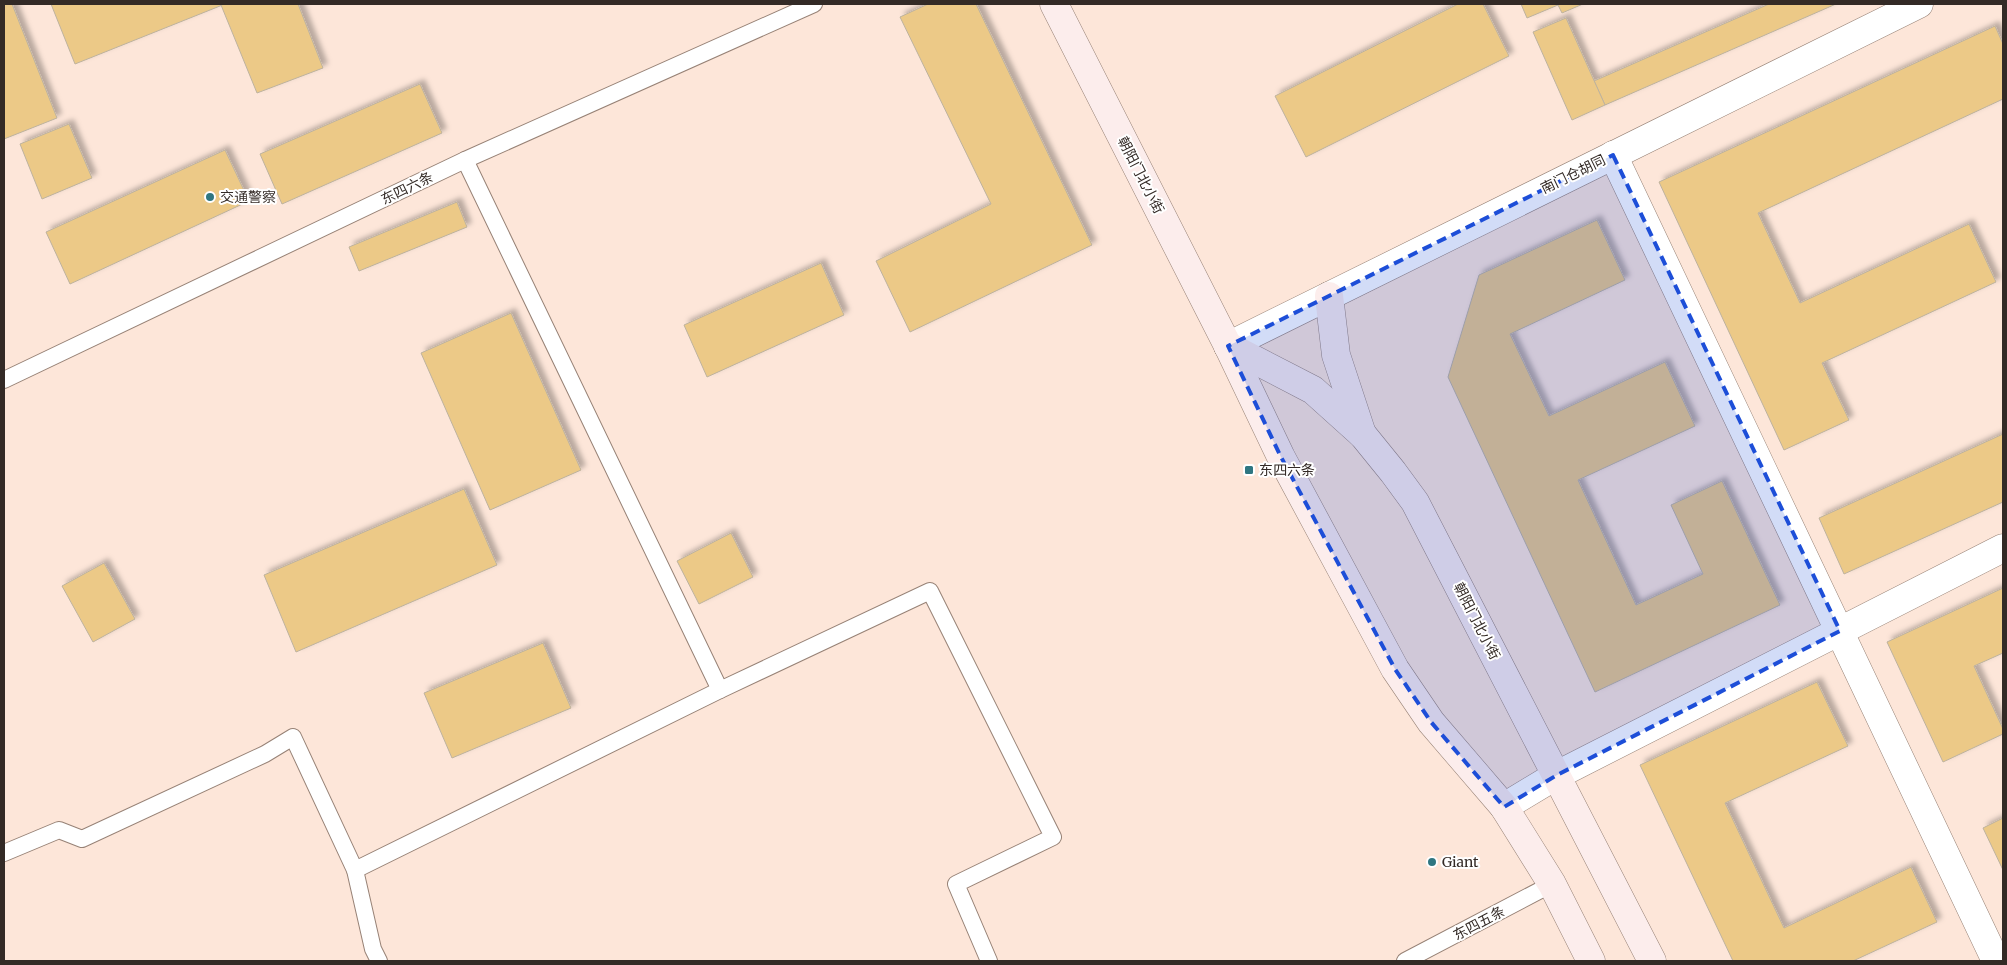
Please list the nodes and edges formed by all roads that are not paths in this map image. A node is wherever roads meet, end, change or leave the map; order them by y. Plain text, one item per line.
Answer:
1 (814, 4) edge
2 (1054, 4) edge
3 (1918, 4) edge
4 (1613, 155) junction
5 (465, 160) junction
6 (1329, 296) junction
7 (1228, 346) junction
8 (4, 380) edge
9 (1363, 435) junction
10 (2003, 548) edge
11 (1840, 631) junction
12 (720, 690) junction
13 (1557, 775) junction
14 (1504, 807) junction
15 (4, 853) edge
16 (355, 870) junction
17 (1552, 884) junction
18 (379, 961) edge
19 (989, 961) edge
20 (1406, 961) edge
21 (1591, 961) edge
22 (1652, 961) edge
23 (1996, 961) edge

1 - 5 lane, 东四六条
2 - 7 main road, 朝阳门北小街
3 - 4 street, 南门仓胡同
4 - 6 street, 南门仓胡同
4 - 11 street
5 - 8 lane, 东四六条
5 - 12 lane
6 - 7 street, 南门仓胡同
6 - 9 main road
7 - 9 main road, 朝阳门北小街
7 - 14 main road, 朝阳门北小街
9 - 13 main road, 朝阳门北小街
10 - 11 street
11 - 13 street
11 - 23 street
12 - 16 lane
12 - 19 lane
13 - 14 street
13 - 22 main road, 朝阳门北小街
14 - 17 main road, 朝阳门北小街
15 - 16 lane
16 - 18 lane
17 - 20 lane, 东四五条
17 - 21 main road, 朝阳门北小街

